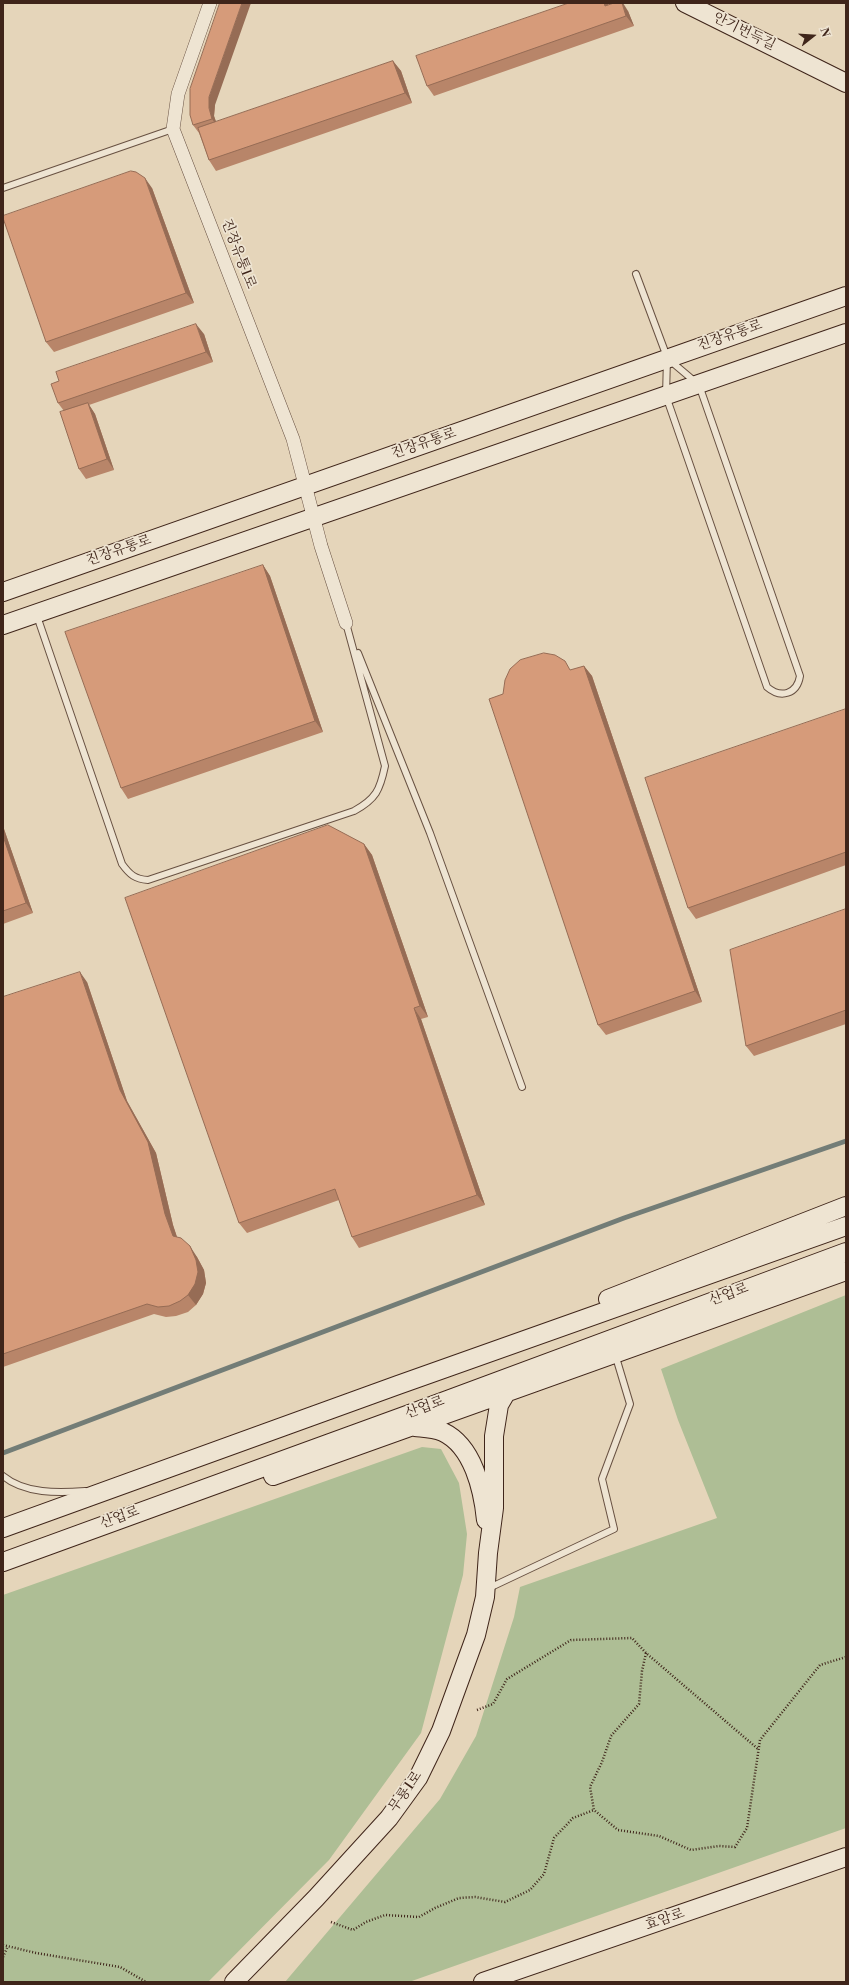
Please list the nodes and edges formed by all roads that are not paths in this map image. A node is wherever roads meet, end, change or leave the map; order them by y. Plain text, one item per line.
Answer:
1 (210, 3) edge
2 (684, 3) edge
3 (846, 82) edge
4 (173, 129) junction
5 (3, 188) edge
6 (636, 274) dead end
7 (846, 296) edge
8 (846, 333) edge
9 (668, 358) junction
10 (699, 385) junction
11 (666, 396) junction
12 (306, 485) junction
13 (313, 516) junction
14 (3, 592) edge
15 (36, 613) junction
16 (346, 623) junction
17 (3, 624) edge
18 (522, 1087) dead end
19 (846, 1206) edge
20 (846, 1226) edge
21 (846, 1252) edge
22 (846, 1271) edge
23 (615, 1354) junction
24 (398, 1385) junction
25 (506, 1393) junction
26 (412, 1427) junction
27 (4, 1477) edge
28 (110, 1489) junction
29 (3, 1528) edge
30 (488, 1553) junction
31 (3, 1562) edge
32 (3, 1566) edge
33 (486, 1589) junction
34 (846, 1857) edge
35 (234, 1982) edge
36 (483, 1982) edge

1 - 4 street, 진장유통1로
2 - 3 main road, 안기번득길
4 - 5 lane
4 - 12 street, 진장유통1로
6 - 9 lane
7 - 9 main road, 진장유통로
8 - 10 main road
9 - 10 lane
9 - 11 lane
9 - 12 main road, 진장유통로
10 - 11 main road
10 - 11 lane
11 - 13 main road
12 - 13 street, 진장유통1로
12 - 14 main road, 진장유통로
13 - 15 main road
13 - 16 street, 진장유통1로
15 - 16 lane
15 - 17 main road
16 - 18 lane
19 - 24 main road, 산업로
20 - 24 main road, 산업로
21 - 31 main road, 산업로
22 - 23 main road, 산업로
23 - 25 main road, 산업로
23 - 33 lane
24 - 28 main road, 산업로
25 - 26 main road, 산업로
25 - 30 main road
26 - 30 main road
26 - 32 main road, 산업로
27 - 28 lane
28 - 29 main road, 산업로
30 - 33 main road, 무룡1로
33 - 35 main road, 무룡1로
34 - 36 main road, 효암로

